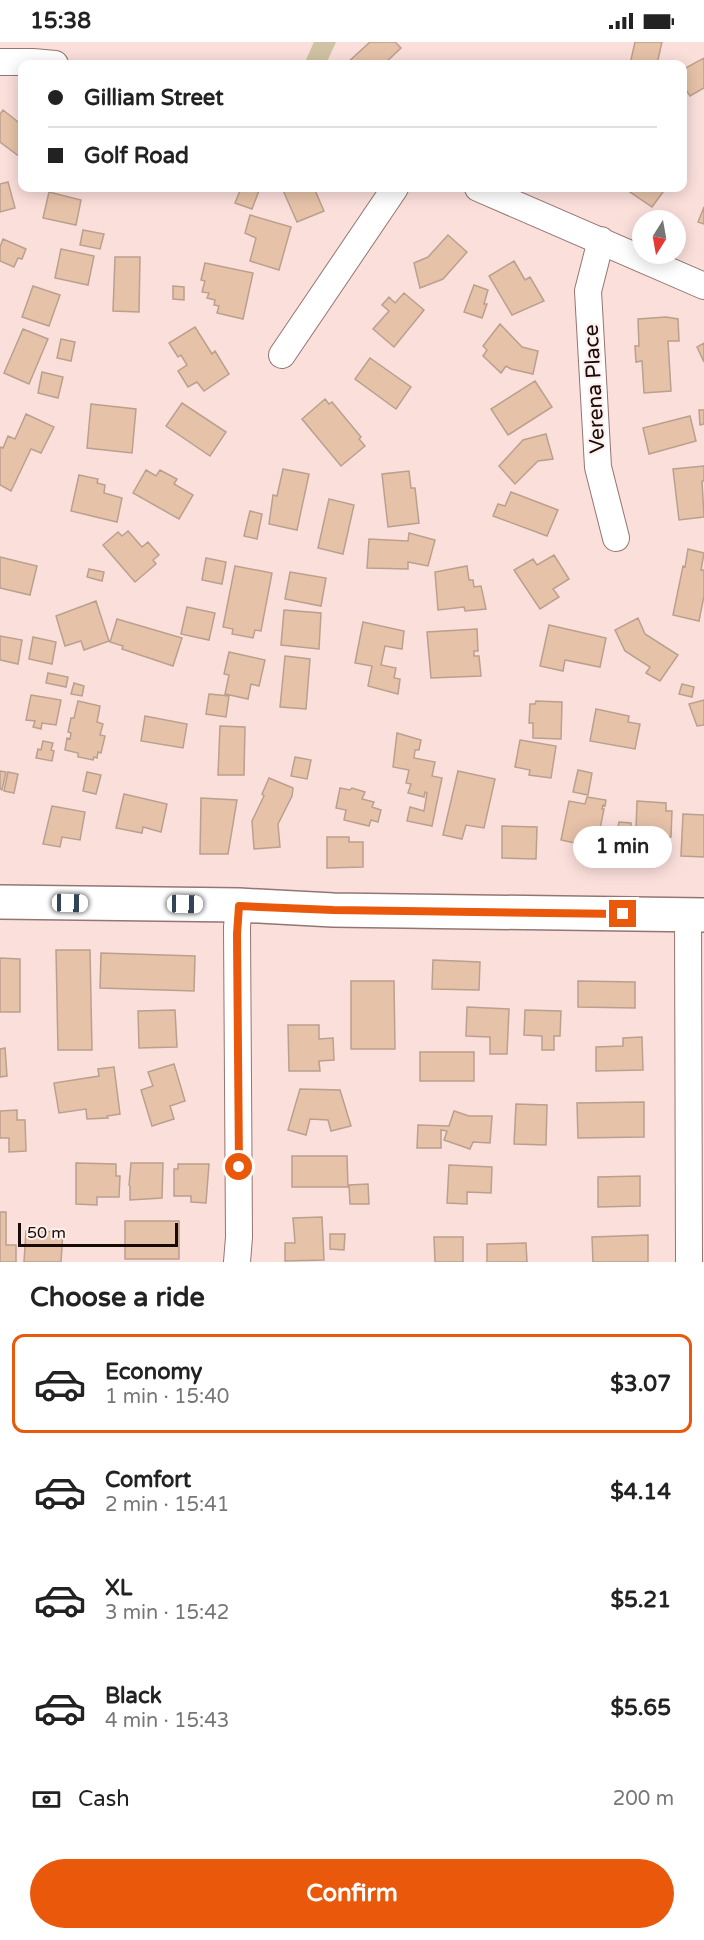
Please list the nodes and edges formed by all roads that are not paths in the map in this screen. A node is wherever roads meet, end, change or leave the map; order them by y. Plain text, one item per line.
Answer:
1 (0, 62) edge
2 (18, 62) edge
3 (392, 192) edge
4 (487, 192) edge
5 (601, 240) junction
6 (704, 286) edge
7 (282, 355) dead end
8 (616, 538) dead end
9 (0, 902) edge
10 (239, 906) junction
11 (696, 915) edge
12 (237, 1262) edge
13 (689, 1262) edge

1 - 2 street
3 - 7 street
4 - 5 street
5 - 6 street
5 - 8 street, Verena Place
9 - 10 street
10 - 11 street
10 - 12 street
11 - 13 street

